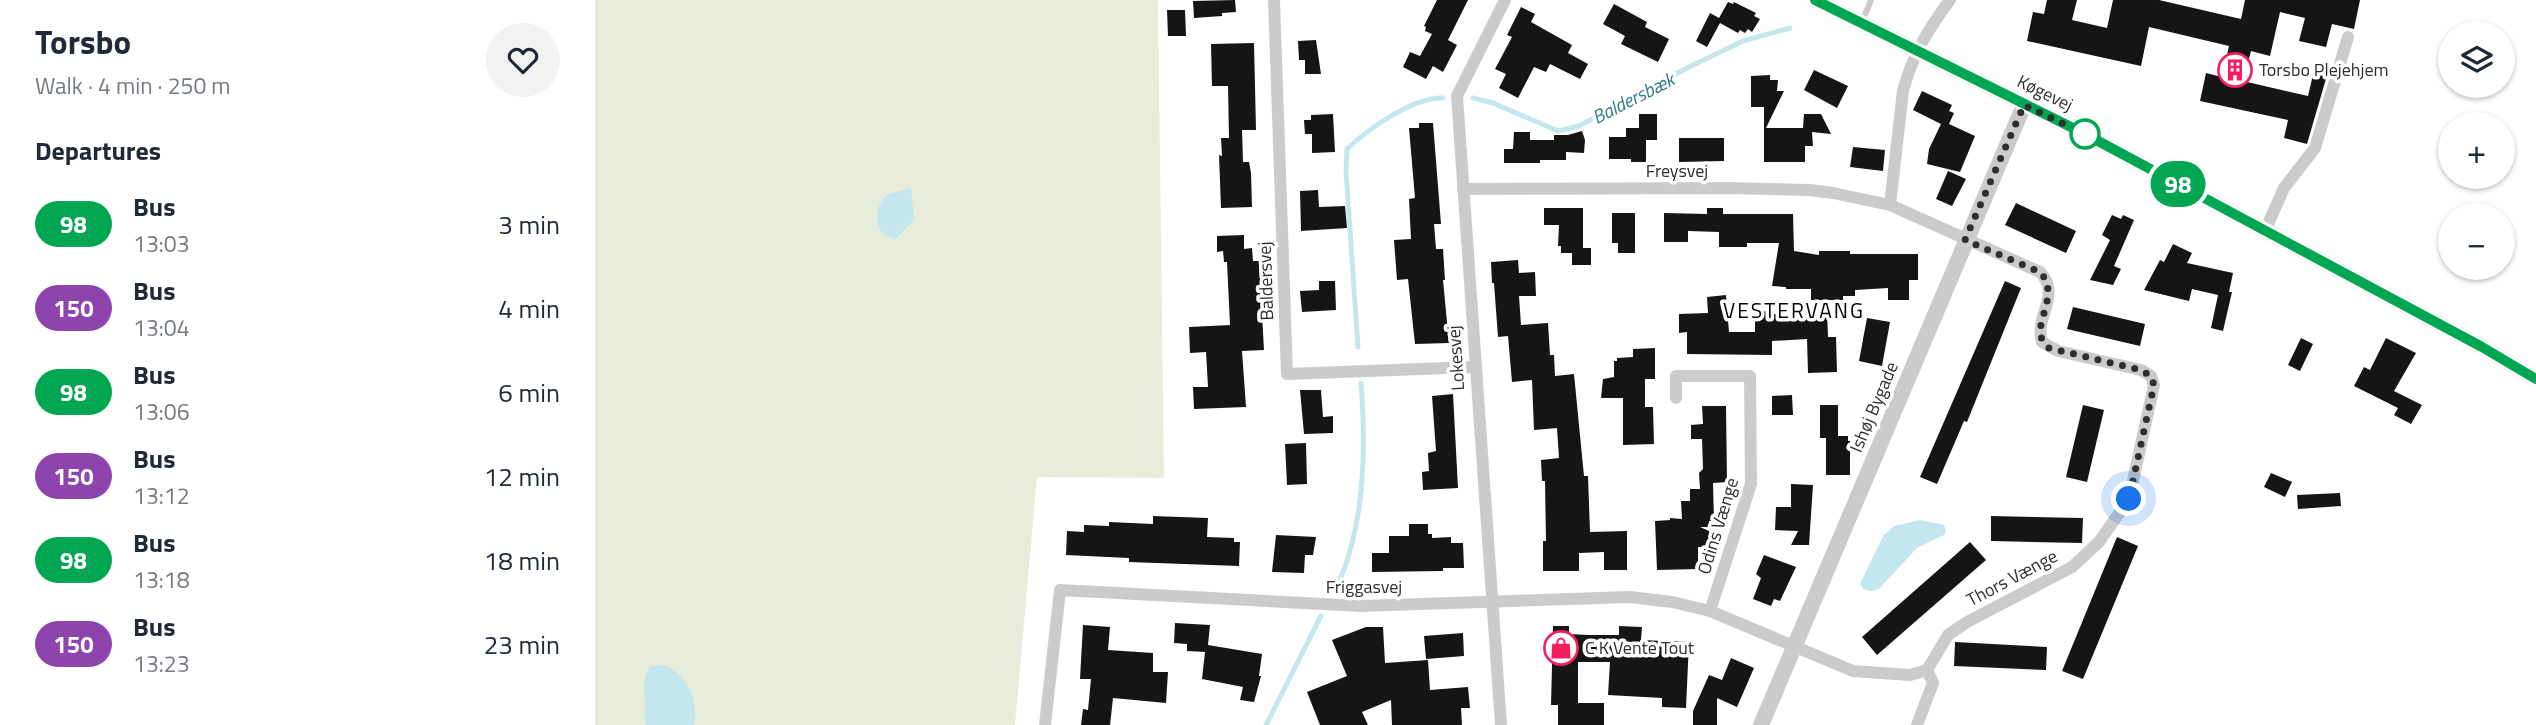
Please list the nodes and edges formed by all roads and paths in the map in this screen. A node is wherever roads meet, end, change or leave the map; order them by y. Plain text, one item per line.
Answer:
1 (1274, 0) edge
2 (1505, 0) edge
3 (1815, 0) edge
4 (1871, 0) edge
5 (1950, 0) edge
6 (1862, 24) junction
7 (2348, 37) dead end
8 (1917, 52) junction
9 (2024, 105) junction
10 (1463, 189) junction
11 (1889, 205) junction
12 (2265, 231) junction
13 (1965, 240) junction
14 (2482, 347) junction
15 (1475, 367) junction
16 (2536, 369) edge
17 (2536, 379) edge
18 (1676, 398) dead end
19 (1491, 602) junction
20 (1710, 611) junction
21 (1795, 646) junction
22 (1927, 670) junction
23 (1045, 725) edge
24 (1501, 725) edge
25 (1761, 725) edge
26 (1917, 725) edge

1 - 15 street, Baldersvej
2 - 10 street, Lokesvej
3 - 6 street, Køgevej
4 - 6 lane
5 - 8 street
6 - 8 street, Køgevej
7 - 12 street
8 - 9 street, Køgevej
8 - 11 street
9 - 12 street, Køgevej
9 - 13 street, Ishøj Bygade
10 - 11 street, Freysvej
10 - 15 street, Lokesvej
11 - 13 street, Freysvej
12 - 14 street, Køgevej
13 - 21 street, Ishøj Bygade
13 - 22 street, Thors Vænge
14 - 16 street, Køgevej
14 - 17 street, Køgevej
15 - 19 street, Lokesvej
18 - 20 street, Odins Vænge
19 - 20 street, Friggasvej
19 - 23 street, Friggasvej
19 - 24 street, Lokesvej
20 - 21 street, Friggasvej
21 - 22 street
21 - 25 street, Ishøj Bygade
22 - 26 street, Thors Vænge

